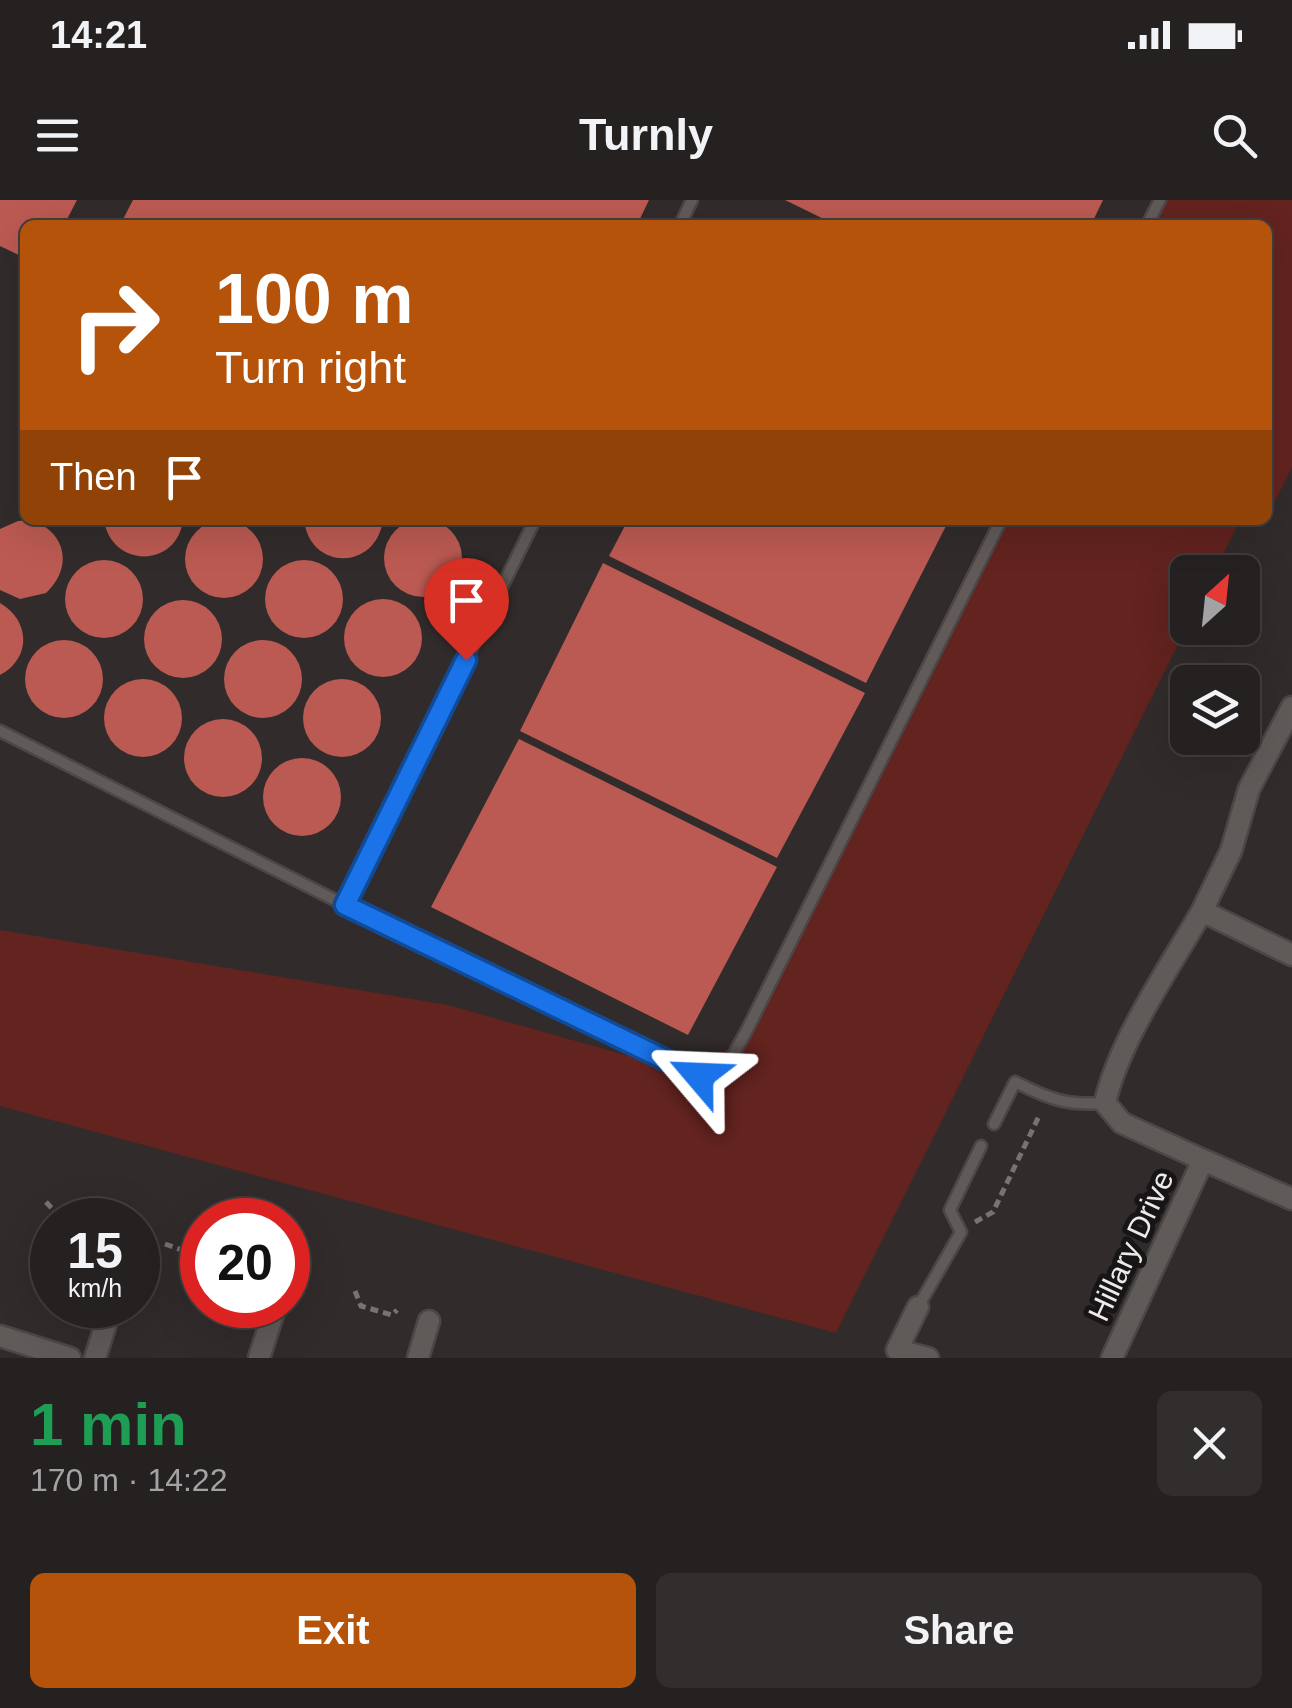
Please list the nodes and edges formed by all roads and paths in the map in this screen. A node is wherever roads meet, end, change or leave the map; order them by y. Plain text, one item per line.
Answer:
1 (532, 525) edge
2 (999, 525) edge
3 (1292, 706) edge
4 (0, 731) edge
5 (345, 905) junction
6 (1202, 911) junction
7 (1292, 955) edge
8 (1048, 1098) junction
9 (1105, 1103) junction
10 (994, 1124) dead end
11 (981, 1146) dead end
12 (1204, 1160) junction
13 (1292, 1199) edge
14 (961, 1232) junction
15 (165, 1244) dead end
16 (180, 1249) edge
17 (354, 1291) dead end
18 (918, 1306) joint
19 (397, 1310) dead end
20 (429, 1321) dead end
21 (105, 1328) edge
22 (269, 1328) edge
23 (0, 1336) edge
24 (895, 1354) edge
25 (70, 1358) edge
26 (95, 1358) edge
27 (259, 1358) edge
28 (418, 1358) edge
29 (928, 1358) edge
30 (1112, 1358) edge

1 - 5 lane
2 - 5 lane
3 - 6 street
4 - 5 lane
6 - 7 street
6 - 9 street
8 - 9 lane
8 - 10 lane
8 - 14 path
9 - 12 street, Hillary Drive
11 - 14 lane
12 - 13 street, Hillary Drive
12 - 30 street, Hillary Drive
14 - 18 lane
15 - 16 path
17 - 19 path
18 - 24 street
20 - 28 street
21 - 26 street
22 - 27 street
23 - 25 street
24 - 29 street

